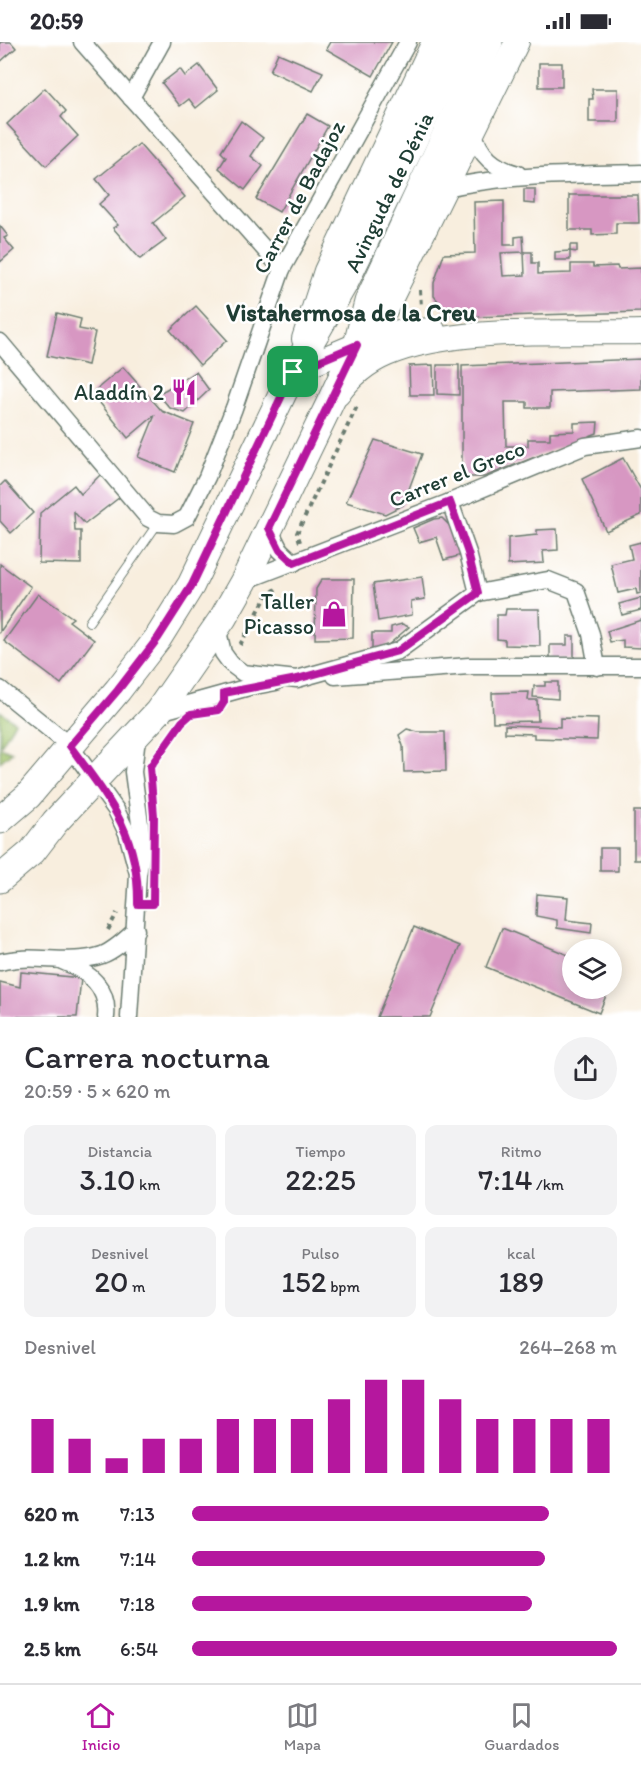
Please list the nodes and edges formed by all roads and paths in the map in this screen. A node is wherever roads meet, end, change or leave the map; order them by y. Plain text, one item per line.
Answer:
1 (82, 42) edge
2 (162, 42) edge
3 (408, 42) edge
4 (434, 42) edge
5 (461, 42) edge
6 (489, 42) edge
7 (517, 42) edge
8 (131, 99) junction
9 (473, 131) junction
10 (641, 173) edge
11 (525, 176) junction
12 (446, 188) junction
13 (282, 269) junction
14 (396, 288) junction
15 (447, 330) junction
16 (641, 333) edge
17 (486, 335) junction
18 (0, 342) edge
19 (357, 345) junction
20 (293, 372) junction
21 (360, 400) dead end
22 (329, 405) junction
23 (641, 438) edge
24 (450, 502) junction
25 (158, 523) junction
26 (269, 528) junction
27 (294, 563) junction
28 (244, 581) junction
29 (478, 593) junction
30 (89, 622) dead end
31 (217, 627) junction
32 (231, 664) junction
33 (641, 666) edge
34 (597, 667) junction
35 (297, 679) junction
36 (0, 689) edge
37 (158, 712) junction
38 (186, 718) dead end
39 (138, 736) junction
40 (70, 746) junction
41 (150, 767) dead end
42 (95, 781) junction
43 (0, 797) edge
44 (0, 820) edge
45 (55, 822) junction
46 (0, 856) edge
47 (138, 875) junction
48 (0, 879) edge
49 (138, 904) junction
50 (136, 930) junction
51 (99, 936) dead end
52 (56, 958) junction
53 (0, 962) edge
54 (106, 1017) edge
55 (129, 1017) edge

1 - 8 street
2 - 8 street
3 - 13 street, Carrer de Badajoz
4 - 20 main road, Avinguda de Dénia
5 - 20 main road, Avinguda de Dénia
6 - 19 main road, Avinguda de Dénia
7 - 9 main road, Avinguda de Dénia
8 - 13 street
9 - 11 street
9 - 12 main road, Avinguda de Dénia
10 - 11 street
11 - 12 street
12 - 14 main road, Avinguda de Dénia
13 - 25 street, Carrer de Badajoz
14 - 15 main road
14 - 19 main road, Avinguda de Dénia
15 - 17 main road
15 - 19 main road
16 - 17 main road
17 - 22 main road
18 - 25 street
19 - 20 main road
19 - 22 main road, Avinguda de Dénia
20 - 40 main road, Avinguda de Dénia
21 - 27 path
22 - 26 main road, Avinguda de Dénia
23 - 24 street, Carrer el Greco
24 - 27 street, Carrer el Greco
24 - 29 street
25 - 30 lane
26 - 27 street
26 - 28 main road, Avinguda de Dénia
27 - 28 street, Carrer el Greco
27 - 32 path
28 - 31 main road, Avinguda de Dénia
29 - 34 street
29 - 35 street
31 - 32 street
31 - 37 main road, Avinguda de Dénia
32 - 35 street
33 - 34 street
34 - 35 street
35 - 37 street
36 - 40 street
37 - 39 main road, Avinguda de Dénia
38 - 41 path
39 - 42 main road, Avinguda de Dénia
39 - 47 street
40 - 42 street
40 - 43 main road, Avinguda de Dénia
40 - 44 main road, Avinguda de Dénia
42 - 45 main road, Avinguda de Dénia
42 - 47 street
45 - 46 main road, Avinguda de Dénia
45 - 48 main road, Avinguda de Dénia
47 - 49 street
49 - 50 street
49 - 51 path
50 - 52 street
50 - 55 street
52 - 53 street
52 - 54 street

